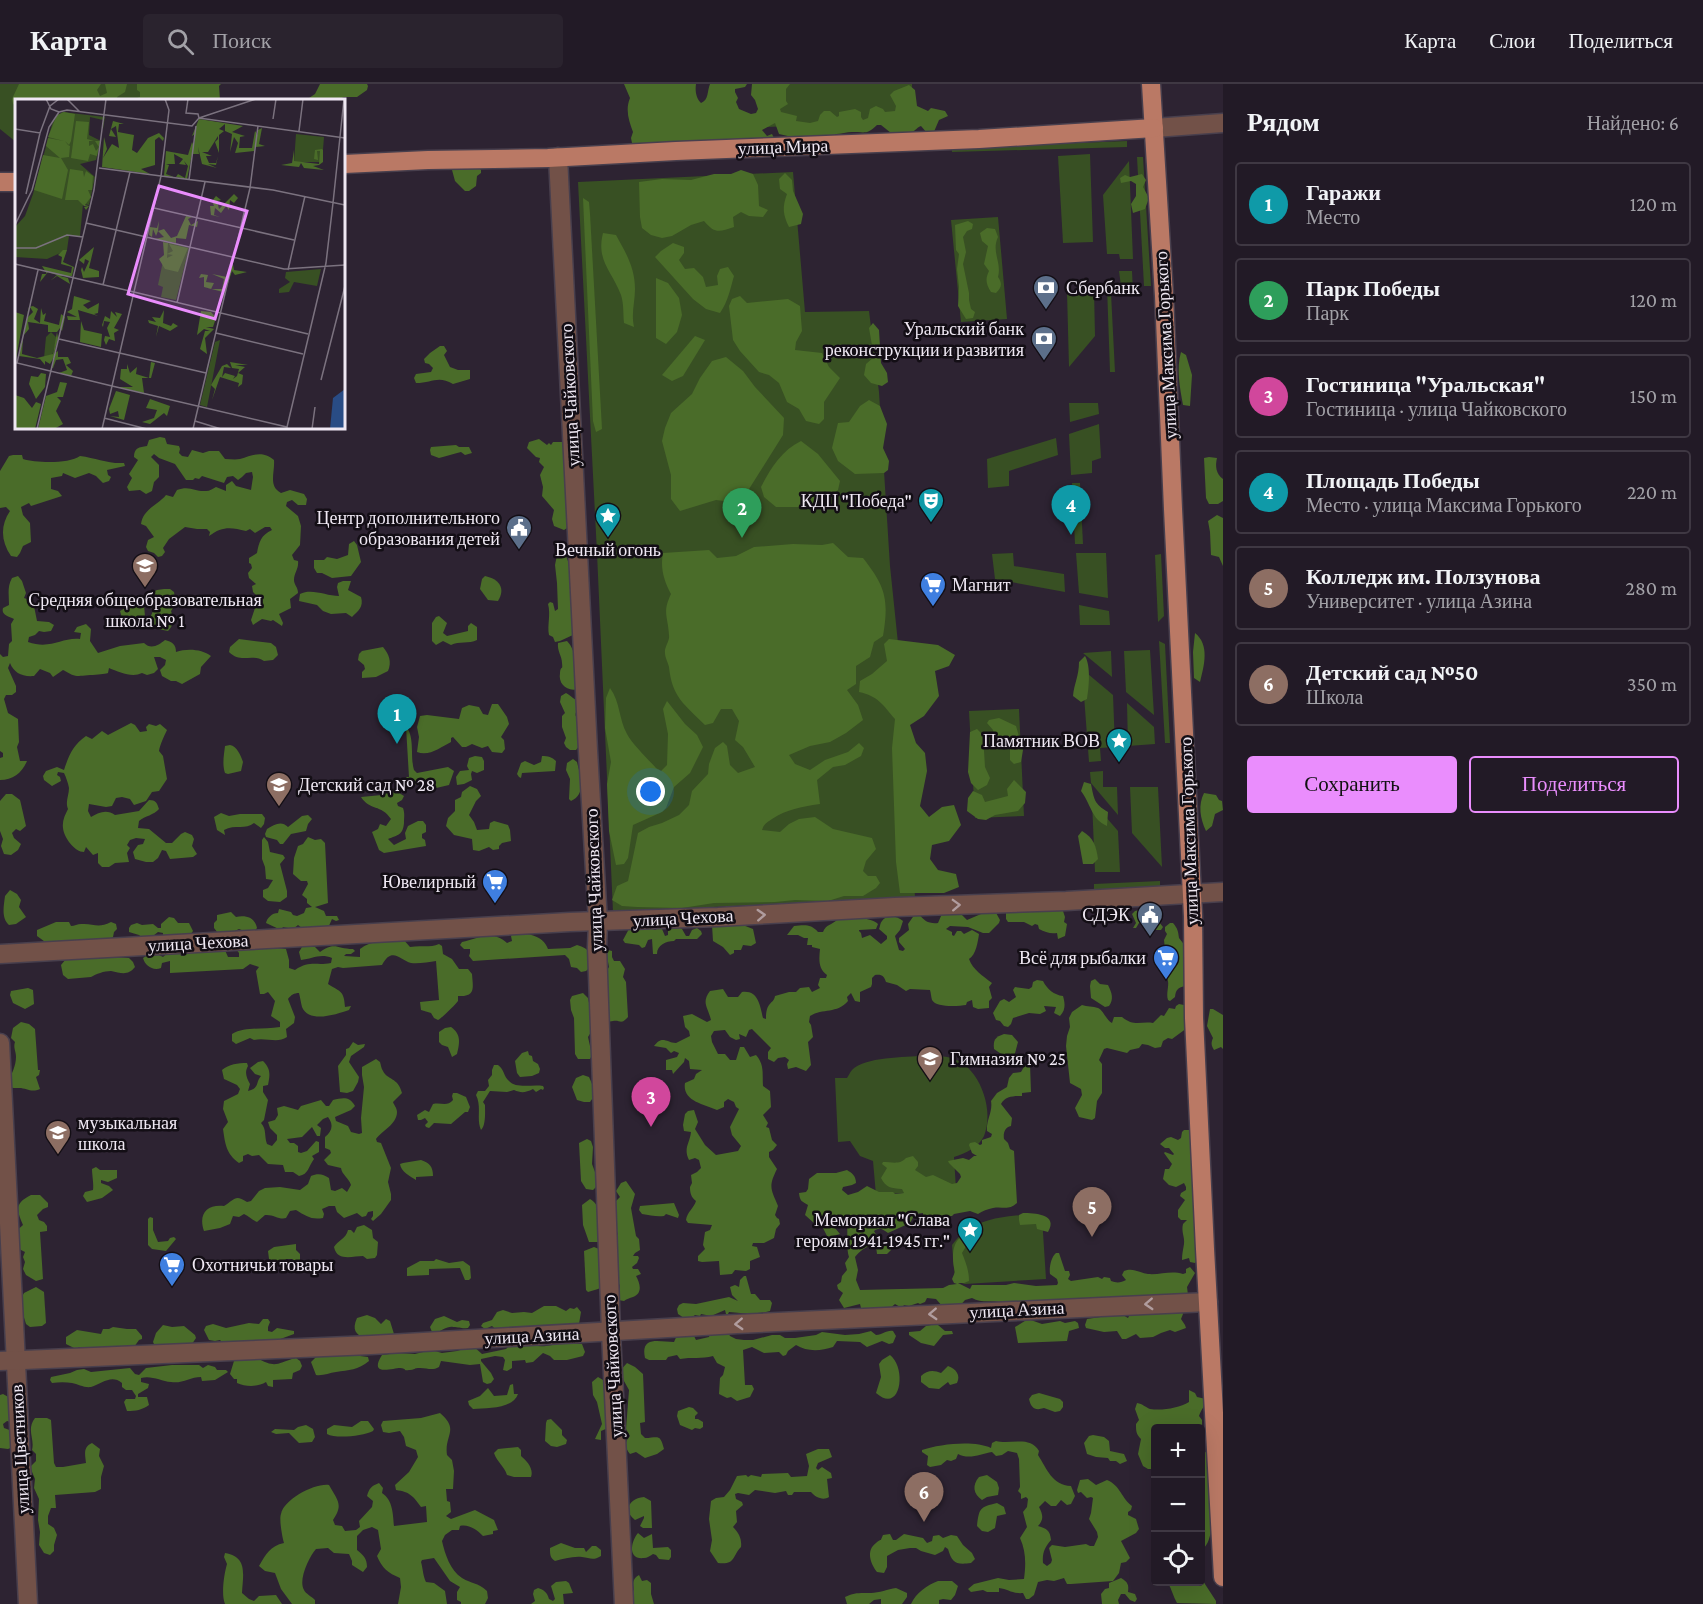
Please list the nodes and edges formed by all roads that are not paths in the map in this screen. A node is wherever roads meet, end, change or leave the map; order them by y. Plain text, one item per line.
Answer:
1 (1151, 84) edge
2 (1223, 123) edge
3 (1154, 129) junction
4 (558, 157) junction
5 (345, 164) edge
6 (1223, 892) edge
7 (1192, 894) junction
8 (598, 922) junction
9 (0, 954) edge
10 (0, 1043) edge
11 (1208, 1302) junction
12 (611, 1332) junction
13 (8, 1361) edge
14 (1223, 1577) edge
15 (28, 1604) edge
16 (624, 1604) edge

1 - 3 main road, улица Максима Горького
2 - 3 street, улица Мира
3 - 4 main road, улица Мира
3 - 7 main road, улица Максима Горького
4 - 5 main road, улица Мира
4 - 8 street, улица Чайковского
6 - 7 street, улица Чехова
8 -> 7 street, улица Чехова
7 - 11 main road, улица Максима Горького
8 - 9 street, улица Чехова
8 - 12 street, улица Чайковского
10 - 13 street, улица Цветников
11 -> 12 street, улица Азина
11 - 14 main road, улица Максима Горького
12 - 13 street, улица Азина
12 - 16 street, улица Чайковского
13 - 15 street, улица Цветников

